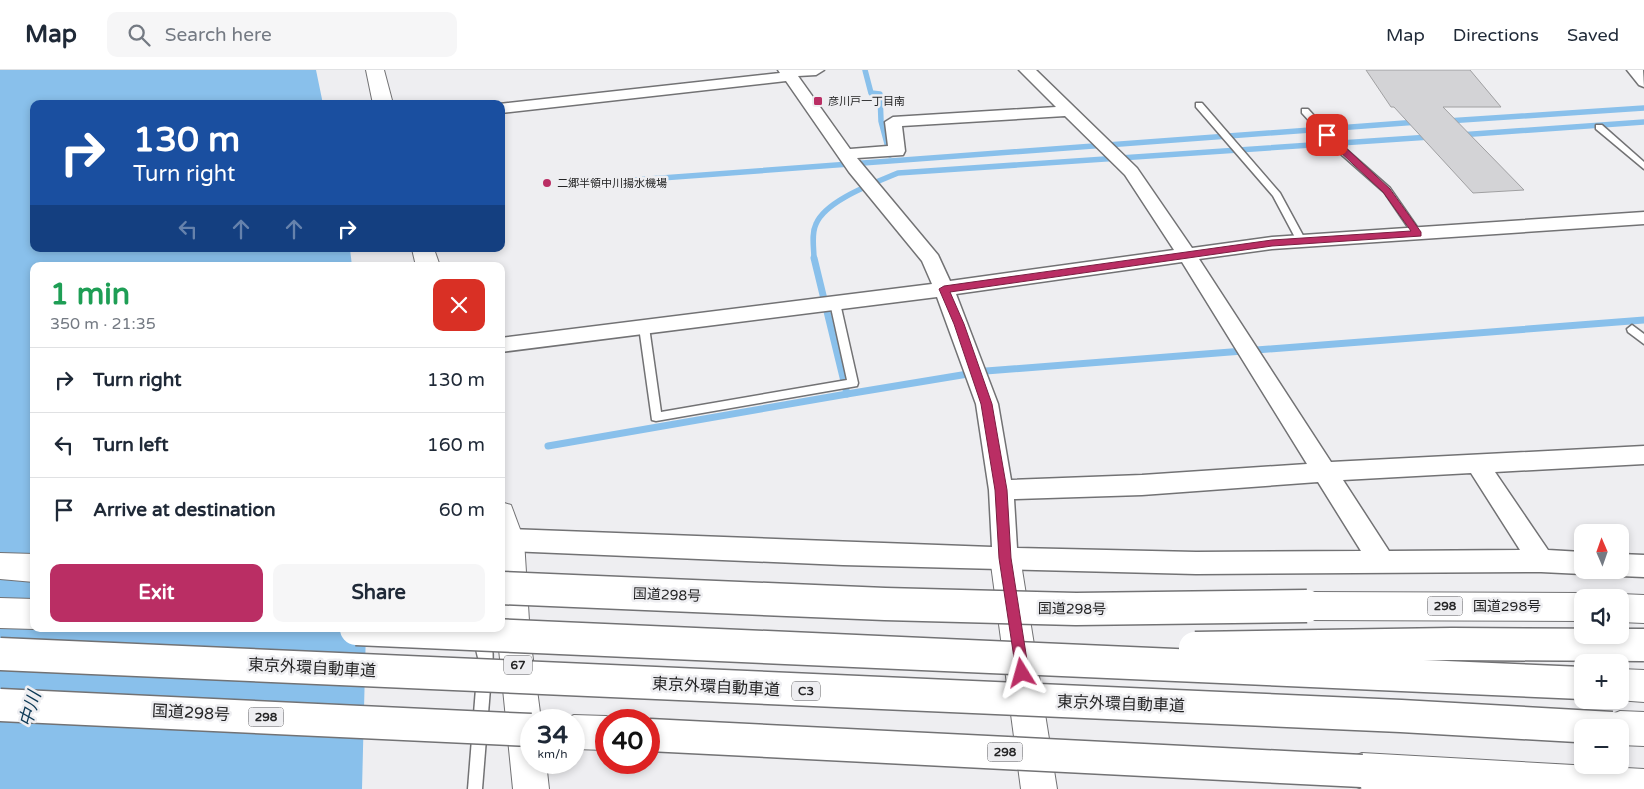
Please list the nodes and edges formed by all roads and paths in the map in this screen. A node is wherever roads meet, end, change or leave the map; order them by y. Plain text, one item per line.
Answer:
1 (375, 70) edge
2 (816, 70) edge
3 (1027, 70) edge
4 (1635, 70) edge
5 (787, 73) edge
6 (1644, 82) edge
7 (382, 100) edge
8 (1199, 105) dead end
9 (505, 108) edge
10 (1068, 111) junction
11 (1305, 111) dead end
12 (1599, 127) dead end
13 (846, 154) junction
14 (1644, 166) edge
15 (1644, 218) edge
16 (1418, 234) junction
17 (1301, 241) junction
18 (1187, 255) junction
19 (944, 289) junction
20 (835, 303) junction
21 (644, 327) junction
22 (1632, 329) dead end
23 (1644, 340) edge
24 (505, 344) edge
25 (1644, 455) edge
26 (1478, 465) junction
27 (1324, 472) junction
28 (1001, 490) junction
29 (505, 527) edge
30 (1005, 558) junction
31 (1541, 561) junction
32 (1382, 562) junction
33 (1574, 563) edge
34 (1629, 565) edge
35 (0, 566) edge
36 (1644, 566) edge
37 (30, 568) edge
38 (505, 588) edge
39 (1574, 607) edge
40 (1629, 608) edge
41 (1644, 609) edge
42 (0, 613) edge
43 (30, 614) edge
44 (423, 632) edge
45 (482, 632) edge
46 (502, 632) edge
47 (1644, 645) edge
48 (0, 654) edge
49 (961, 656) junction
50 (501, 660) junction
51 (1574, 683) edge
52 (1629, 685) edge
53 (1644, 686) edge
54 (0, 704) edge
55 (1574, 726) edge
56 (520, 729) edge
57 (1629, 729) edge
58 (1644, 730) edge
59 (660, 736) edge
60 (1644, 787) edge
61 (475, 789) edge
62 (531, 789) edge
63 (1038, 789) edge

1 - 7 main road
2 - 5 street
3 - 10 street
4 - 6 street
5 - 9 street
5 - 13 street
8 - 17 lane
10 - 13 street
10 - 18 street
11 - 16 lane
12 - 14 lane
13 - 19 street
15 - 16 street
16 - 17 street
17 - 18 street
18 - 19 street
18 - 27 street
19 - 20 street
19 - 28 street
20 - 21 street
20 - 21 lane
21 - 24 street
22 - 23 lane
25 - 26 street
26 - 27 street
26 - 31 street
27 - 28 street
27 - 32 street
28 - 30 street
29 - 30 street
30 - 32 street
30 - 63 main road
31 - 32 street
31 - 33 street
34 - 36 street
35 - 37 main road
38 - 39 main road, 国道298号 / 298, bridge
40 - 41 main road
42 - 43 main road
44 - 49 main road, bridge
45 - 50 lane
46 - 50 main road, 67
47 - 49 main road, bridge
48 - 55 main road, 東京外環自動車道 / C3, bridge
49 - 51 main road, bridge
50 - 61 lane
50 - 62 main road, 67
52 - 53 main road
54 - 56 main road, 国道298号 / 298, bridge
57 - 58 main road
59 - 60 main road, 298, bridge

